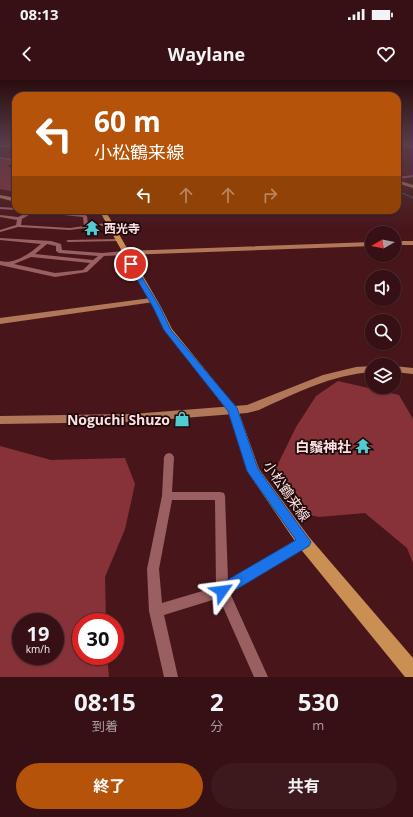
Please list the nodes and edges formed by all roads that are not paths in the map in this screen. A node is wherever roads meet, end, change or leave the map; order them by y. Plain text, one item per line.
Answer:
1 (413, 176) edge
2 (401, 178) edge
3 (401, 181) edge
4 (413, 187) edge
5 (0, 196) edge
6 (12, 199) edge
7 (0, 208) edge
8 (12, 209) edge
9 (29, 214) edge
10 (65, 214) edge
11 (104, 214) edge
12 (0, 216) edge
13 (20, 219) junction
14 (109, 224) junction
15 (18, 226) junction
16 (86, 227) junction
17 (77, 228) junction
18 (0, 231) edge
19 (0, 239) edge
20 (7, 240) junction
21 (68, 240) junction
22 (118, 240) junction
23 (45, 243) junction
24 (401, 243) edge
25 (413, 243) edge
26 (0, 244) edge
27 (365, 244) edge
28 (59, 248) junction
29 (125, 253) junction
30 (30, 255) junction
31 (102, 255) junction
32 (94, 262) junction
33 (0, 263) edge
34 (8, 265) junction
35 (151, 300) junction
36 (0, 321) edge
37 (365, 369) edge
38 (401, 370) edge
39 (413, 371) edge
40 (233, 410) junction
41 (0, 420) edge
42 (169, 457) dead end
43 (166, 496) junction
44 (304, 542) junction
45 (222, 591) junction
46 (156, 611) junction
47 (413, 671) edge
48 (171, 677) edge
49 (261, 677) edge

1 - 2 street
3 - 4 street
5 - 6 street
7 - 8 street
9 - 13 street
10 - 16 street
11 - 14 main road, 小松鶴来線
12 - 13 street
13 - 15 street
14 - 16 street
14 - 22 main road, 小松鶴来線
15 - 17 street
15 - 18 street
16 - 17 street
17 - 21 street
19 - 20 street
20 - 23 street
20 - 26 street
21 - 22 street
21 - 28 street
22 - 29 main road, 小松鶴来線
23 - 28 street
23 - 30 street
24 - 25 street
27 - 29 street
28 - 31 street
29 - 31 street
29 - 35 main road, 小松鶴来線
30 - 32 street
30 - 34 street
31 - 32 street
32 - 34 street
33 - 34 street
35 - 36 street
35 - 40 main road, 小松鶴来線
37 - 40 street
38 - 39 street
40 - 41 street
40 - 44 main road, 小松鶴来線
42 - 43 street
43 - 45 street
43 - 46 street
44 - 45 street
44 - 47 main road, 小松鶴来線
45 - 46 street
45 - 49 street
46 - 48 street

